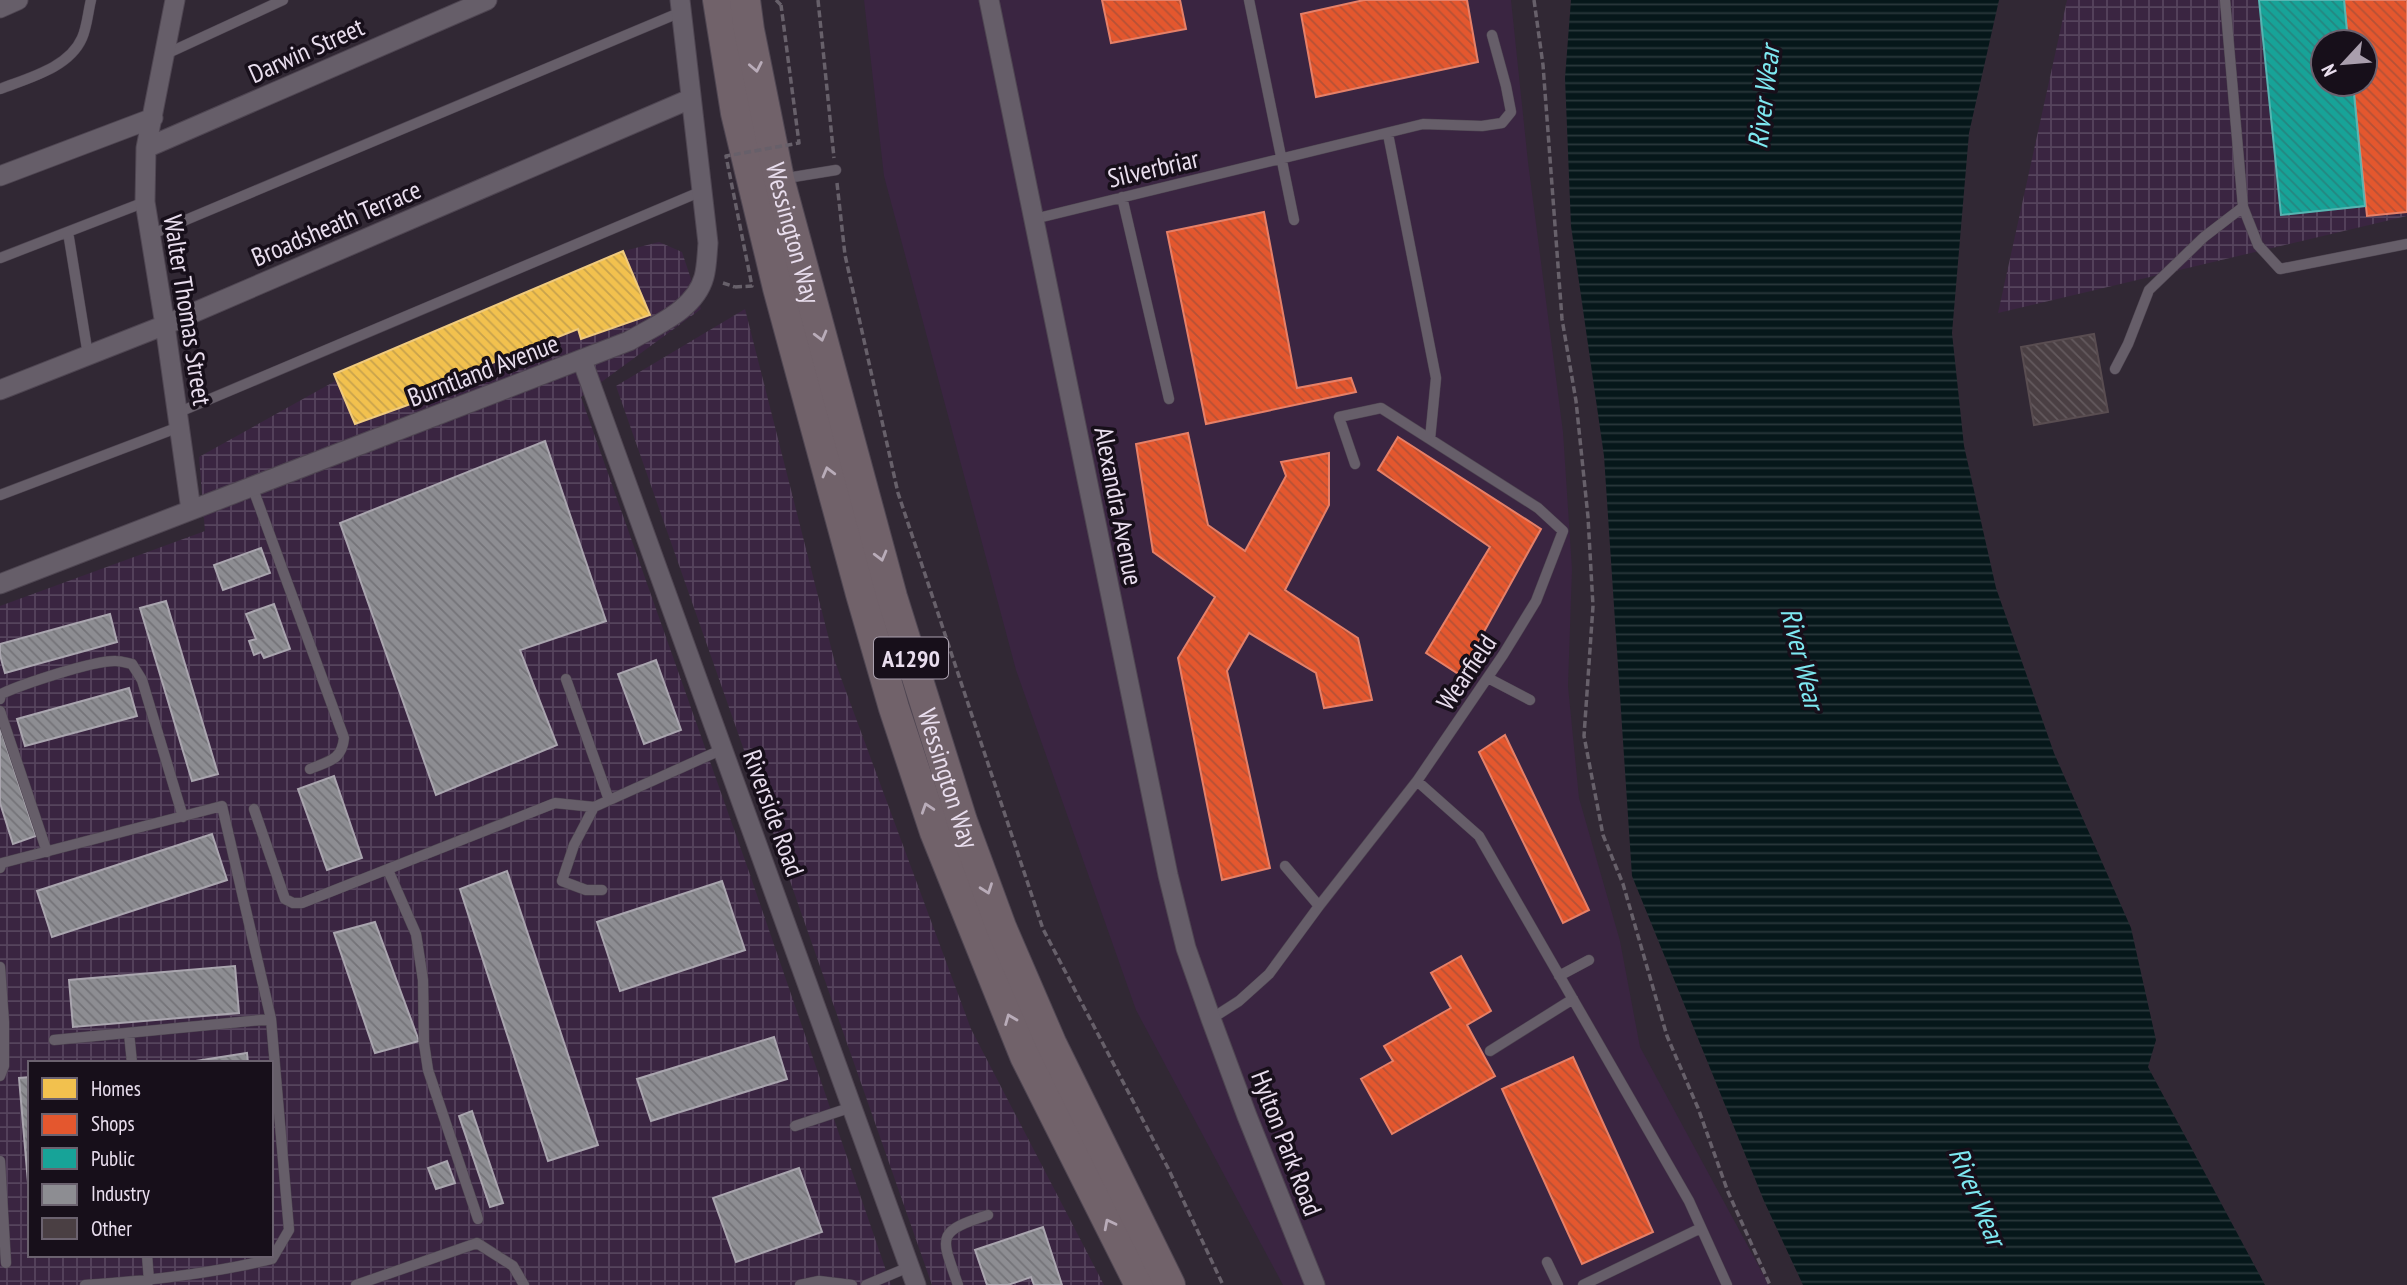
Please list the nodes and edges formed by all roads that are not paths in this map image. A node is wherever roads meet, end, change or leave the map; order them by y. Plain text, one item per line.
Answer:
1 (18, 0) edge
2 (91, 0) edge
3 (175, 0) edge
4 (283, 0) edge
5 (487, 0) edge
6 (718, 0) edge
7 (746, 0) edge
8 (989, 0) edge
9 (1249, 0) edge
10 (2225, 0) edge
11 (681, 6) edge
12 (0, 8) edge
13 (1492, 35) dead end
14 (165, 54) junction
15 (0, 89) edge
16 (690, 99) junction
17 (153, 118) junction
18 (1388, 134) junction
19 (146, 148) junction
20 (1282, 159) junction
21 (836, 170) road end
22 (0, 176) edge
23 (779, 179) junction
24 (704, 190) junction
25 (1122, 197) junction
26 (145, 202) junction
27 (2243, 207) junction
28 (1034, 219) junction
29 (1294, 220) dead end
30 (68, 232) junction
31 (150, 235) junction
32 (2407, 244) edge
33 (0, 258) edge
34 (165, 325) junction
35 (88, 355) junction
36 (582, 360) junction
37 (2115, 369) dead end
38 (0, 390) edge
39 (1170, 399) dead end
40 (178, 420) junction
41 (1430, 439) junction
42 (1355, 464) dead end
43 (252, 486) junction
44 (0, 495) edge
45 (191, 510) junction
46 (0, 584) edge
47 (1488, 678) junction
48 (566, 679) dead end
49 (0, 699) edge
50 (1530, 700) dead end
51 (0, 711) edge
52 (723, 749) junction
53 (310, 769) dead end
54 (1417, 781) junction
55 (609, 800) junction
56 (594, 807) junction
57 (254, 809) dead end
58 (183, 817) junction
59 (47, 852) junction
60 (1284, 866) dead end
61 (0, 867) edge
62 (388, 870) junction
63 (602, 890) dead end
64 (1319, 906) junction
65 (1589, 960) dead end
66 (0, 967) edge
67 (1559, 976) junction
68 (1573, 999) junction
69 (271, 1019) junction
70 (1211, 1019) junction
71 (2, 1022) edge
72 (129, 1033) junction
73 (54, 1040) dead end
74 (1490, 1051) dead end
75 (132, 1061) edge
76 (0, 1076) edge
77 (852, 1107) junction
78 (795, 1126) dead end
79 (0, 1161) edge
80 (988, 1215) dead end
81 (478, 1219) dead end
82 (1701, 1228) junction
83 (146, 1257) edge
84 (1547, 1262) dead end
85 (6, 1263) dead end
86 (913, 1276) edge
87 (149, 1281) junction
88 (85, 1285) edge
89 (356, 1285) edge
90 (524, 1285) edge
91 (800, 1285) edge
92 (852, 1285) edge
93 (866, 1285) edge
94 (958, 1285) edge
95 (1140, 1285) edge
96 (1170, 1285) edge
97 (1315, 1285) edge
98 (1558, 1285) edge
99 (1583, 1285) edge
100 (1727, 1285) edge

1 - 12 street
2 - 15 lane
3 - 14 street, Walter Thomas Street
4 - 14 lane
5 - 19 street, Darwin Street
95 -> 6 main road, Wessington Way / A1290
7 -> 23 main road, Wessington Way / A1290
8 - 28 street, Alexandra Avenue
9 - 20 lane
10 - 27 lane
11 - 16 street, Burntland Avenue
11 - 31 lane
13 - 18 lane, Silverbriar
14 - 17 street, Walter Thomas Street
16 - 24 street, Burntland Avenue
16 - 34 street, Broadsheath Terrace
17 - 19 street, Walter Thomas Street
17 - 22 street
18 - 20 lane, Silverbriar
18 - 41 lane
19 - 26 street, Walter Thomas Street
20 - 25 lane, Silverbriar
20 - 29 lane
21 - 23 lane
23 -> 96 main road, Wessington Way / A1290
24 - 36 street, Burntland Avenue
24 - 40 lane
25 - 28 lane, Silverbriar
25 - 39 lane
26 - 30 lane
26 - 31 street, Walter Thomas Street
27 - 32 lane
27 - 37 lane
28 - 70 street, Alexandra Avenue
30 - 33 lane
30 - 35 lane
31 - 34 street, Walter Thomas Street
34 - 35 street, Broadsheath Terrace
34 - 40 street, Walter Thomas Street
35 - 38 street, Broadsheath Terrace
36 - 43 street, Burntland Avenue
36 - 52 street, Riverside Road
40 - 44 lane
40 - 45 street, Walter Thomas Street
41 - 42 lane, Wearfield
41 - 47 lane, Wearfield
43 - 45 street, Burntland Avenue
43 - 53 lane
45 - 46 street, Burntland Avenue
47 - 50 lane
47 - 54 lane, Wearfield
48 - 55 lane
49 - 58 lane
51 - 59 lane
52 - 55 lane
52 - 77 street, Riverside Road
54 - 64 lane, Wearfield
54 - 67 lane
55 - 56 lane
56 - 62 lane
56 - 63 lane
57 - 62 lane
58 - 59 lane
58 - 69 lane
59 - 61 lane
60 - 64 lane
62 - 81 lane
64 - 70 lane, Wearfield
65 - 67 lane
66 - 71 lane
67 - 68 lane
68 - 74 lane
68 - 82 lane
69 - 72 lane
69 - 87 lane
70 - 97 street, Hylton Park Road
71 - 76 lane
72 - 73 lane
72 - 75 lane
77 - 78 lane
77 - 86 street, Riverside Road
79 - 85 lane
80 - 94 lane
82 - 99 lane
82 - 100 lane
83 - 87 lane
84 - 98 lane
86 - 93 lane
87 - 88 lane
89 - 90 lane
91 - 92 lane

